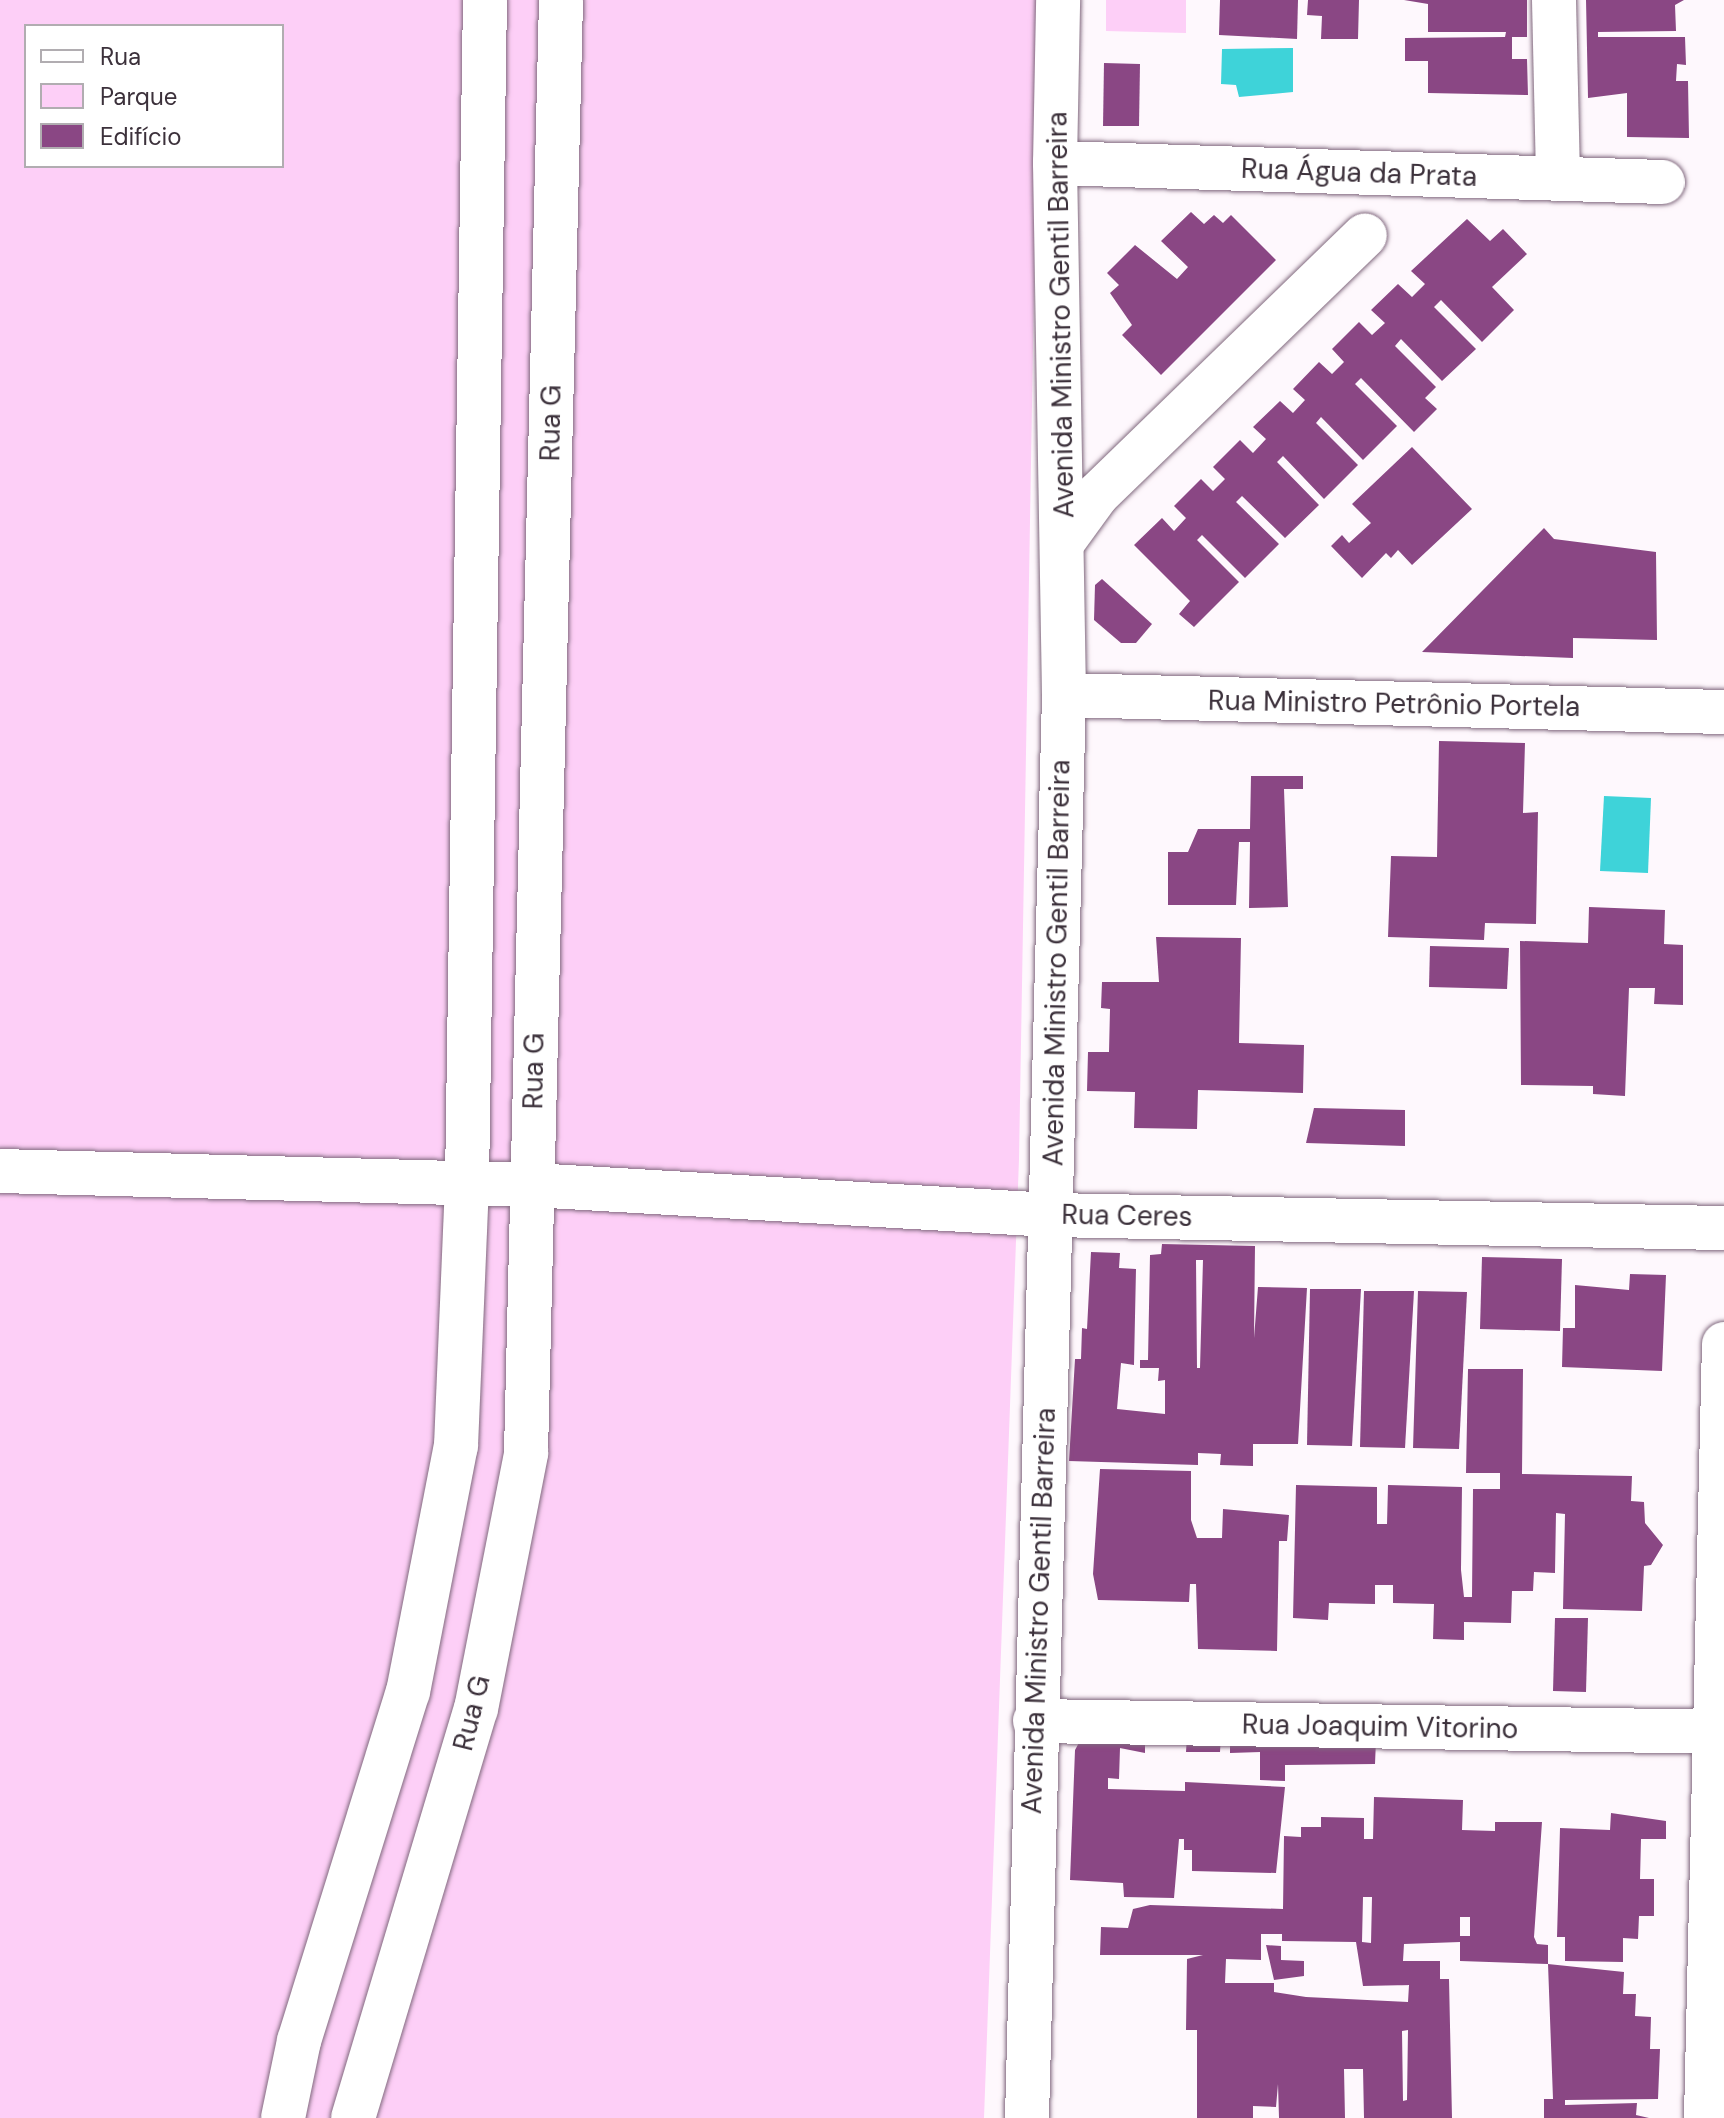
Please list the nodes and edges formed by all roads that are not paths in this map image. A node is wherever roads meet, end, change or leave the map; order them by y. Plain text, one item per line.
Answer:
1 (485, 0) edge
2 (561, 0) edge
3 (1058, 0) edge
4 (1554, 0) edge
5 (1055, 163) junction
6 (1558, 179) junction
7 (1663, 182) dead end
8 (1365, 235) dead end
9 (1065, 539) junction
10 (1064, 695) junction
11 (1724, 712) edge
12 (0, 1171) edge
13 (467, 1183) junction
14 (532, 1185) junction
15 (1051, 1215) junction
16 (1724, 1228) edge
17 (1724, 1344) edge
18 (1035, 1721) junction
19 (1720, 1732) edge
20 (283, 2118) edge
21 (353, 2118) edge
22 (1027, 2118) edge
23 (1706, 2118) edge

1 - 13 street
2 - 14 street, Rua G
3 - 5 street, Avenida Ministro Gentil Barreira
4 - 6 street
5 - 6 street, Rua Água da Prata
5 - 9 street, Avenida Ministro Gentil Barreira
6 - 7 street, Rua Água da Prata
8 - 9 street
9 - 10 street, Avenida Ministro Gentil Barreira
10 - 11 street, Rua Ministro Petrônio Portela
10 - 15 street, Avenida Ministro Gentil Barreira
12 - 13 street, Rua Ceres
13 - 14 street, Rua Ceres
13 - 20 street
14 - 15 street, Rua Ceres
14 - 21 street, Rua G
15 - 16 street, Rua Ceres
15 - 18 street, Avenida Ministro Gentil Barreira
17 - 19 street
18 - 19 street, Rua Joaquim Vitorino
18 - 22 street, Avenida Ministro Gentil Barreira
19 - 23 street

